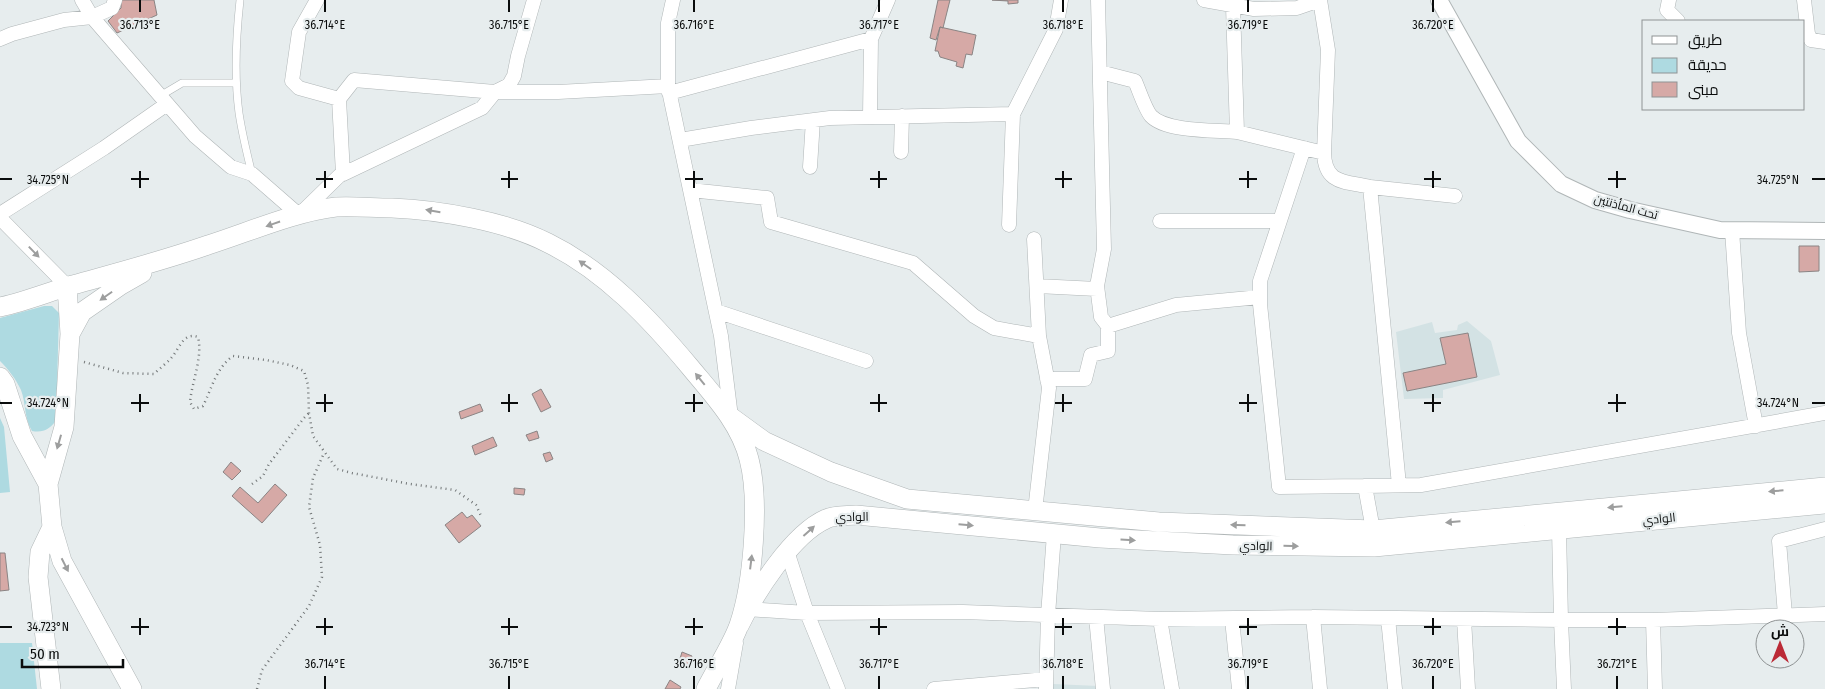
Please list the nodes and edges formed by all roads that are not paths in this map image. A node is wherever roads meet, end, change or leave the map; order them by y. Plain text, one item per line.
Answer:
1 (82, 0) edge
2 (115, 0) edge
3 (240, 0) edge
4 (317, 0) edge
5 (534, 0) edge
6 (673, 0) edge
7 (888, 0) edge
8 (1061, 0) edge
9 (1098, 0) edge
10 (1204, 0) edge
11 (1320, 0) edge
12 (1439, 0) edge
13 (1669, 0) edge
14 (1804, 0) edge
15 (1233, 6) junction
16 (92, 18) junction
17 (1677, 20) edge
18 (0, 39) edge
19 (871, 39) junction
20 (1825, 42) edge
21 (1100, 72) junction
22 (236, 83) junction
23 (668, 90) junction
24 (495, 92) junction
25 (339, 99) junction
26 (164, 100) junction
27 (1012, 114) junction
28 (902, 116) junction
29 (870, 117) junction
30 (812, 120) junction
31 (1237, 132) junction
32 (680, 140) junction
33 (1304, 148) junction
34 (901, 152) dead end
35 (1324, 152) junction
36 (810, 167) dead end
37 (252, 174) junction
38 (343, 174) junction
39 (1370, 187) junction
40 (690, 190) junction
41 (1455, 196) dead end
42 (299, 215) junction
43 (0, 216) edge
44 (1160, 221) dead end
45 (1279, 221) junction
46 (1009, 225) dead end
47 (1732, 230) junction
48 (1825, 231) edge
49 (1034, 239) dead end
50 (162, 261) junction
51 (67, 286) junction
52 (1037, 286) junction
53 (1097, 289) junction
54 (1260, 298) junction
55 (2, 304) edge
56 (716, 311) junction
57 (1108, 326) junction
58 (70, 334) junction
59 (1039, 336) junction
60 (866, 361) dead end
61 (0, 377) edge
62 (1047, 379) junction
63 (1825, 413) edge
64 (730, 417) junction
65 (1756, 426) junction
66 (48, 484) junction
67 (1399, 485) junction
68 (1365, 486) junction
69 (1825, 486) edge
70 (1825, 504) edge
71 (1035, 511) junction
72 (52, 527) junction
73 (1558, 529) junction
74 (1825, 529) edge
75 (1373, 530) junction
76 (1054, 534) junction
77 (787, 551) junction
78 (807, 614) junction
79 (1825, 614) edge
80 (1048, 615) junction
81 (1786, 615) junction
82 (743, 617) junction
83 (1096, 617) junction
84 (1313, 618) junction
85 (1388, 618) junction
86 (1160, 619) junction
87 (1232, 619) junction
88 (1464, 619) junction
89 (1560, 620) junction
90 (1653, 620) junction
91 (1046, 684) edge
92 (988, 686) edge
93 (51, 689) edge
94 (132, 689) edge
95 (706, 689) edge
96 (728, 689) edge
97 (838, 689) edge
98 (934, 689) edge
99 (1103, 689) edge
100 (1172, 689) edge
101 (1239, 689) edge
102 (1320, 689) edge
103 (1395, 689) edge
104 (1468, 689) edge
105 (1564, 689) edge
106 (1655, 689) edge

1 - 16 street
2 - 16 street
3 - 22 lane
4 - 25 street
5 - 24 street
6 - 23 street
7 - 19 street
8 - 27 street
9 - 21 street
10 - 15 street
11 - 15 street
11 - 35 street
12 - 47 street, تحت المأذنتين
13 - 17 street
14 - 20 street
15 - 31 street
16 - 18 street
16 - 26 street
19 - 23 street
19 - 29 street
21 - 31 street
21 - 53 street
22 - 26 lane
22 - 37 lane
23 - 24 street
23 - 32 street
24 - 25 street
24 - 38 street
25 - 38 street
26 - 37 street
26 - 43 street
27 - 28 street
27 - 46 street
28 - 29 street
28 - 34 street
29 - 30 street
30 - 32 street
30 - 36 street
31 - 33 street
32 - 40 street
33 - 35 street
33 - 45 street
35 - 39 street
37 - 42 street
38 - 42 street
39 - 41 street
39 - 67 street
40 - 56 street
40 - 59 street
42 -> 50 main road
64 -> 42 main road
43 -> 51 street
44 - 45 street
45 - 54 street
47 - 48 street, تحت المأذنتين
47 - 65 street
49 - 52 street
50 - 51 main road
50 -> 58 main road
51 - 55 main road
51 - 58 main road
52 - 53 street
52 - 59 street
53 - 57 street
54 - 57 street
54 - 68 street
56 - 60 street
56 - 64 street
57 - 62 street
58 -> 66 main road
59 - 62 street
61 - 66 main road
62 - 71 street
63 - 65 street
64 - 71 main road, الوادي
82 -> 64 main road
65 - 67 street
66 - 72 main road
67 - 68 street
68 - 75 street
69 -> 75 main road, الوادي
70 - 73 main road, الوادي
75 -> 71 main road, الوادي
72 - 93 main road
72 -> 94 main road
76 -> 73 main road, الوادي
73 - 89 street
74 - 81 street
77 -> 76 main road, الوادي
76 - 80 street
77 - 78 street
77 - 82 main road, الوادي
78 - 80 street
78 - 82 street
78 - 97 street
79 - 81 street
80 - 83 street
80 - 91 street
81 - 90 street
82 - 95 main road
82 - 96 street
83 - 86 street
83 - 99 street
84 - 85 street
84 - 87 street
84 - 102 street
85 - 88 street
85 - 103 street
86 - 87 street
86 - 100 street
87 - 101 street
88 - 89 street
88 - 104 street
89 - 90 street
89 - 105 street
90 - 106 street
91 - 92 street
92 - 98 street

